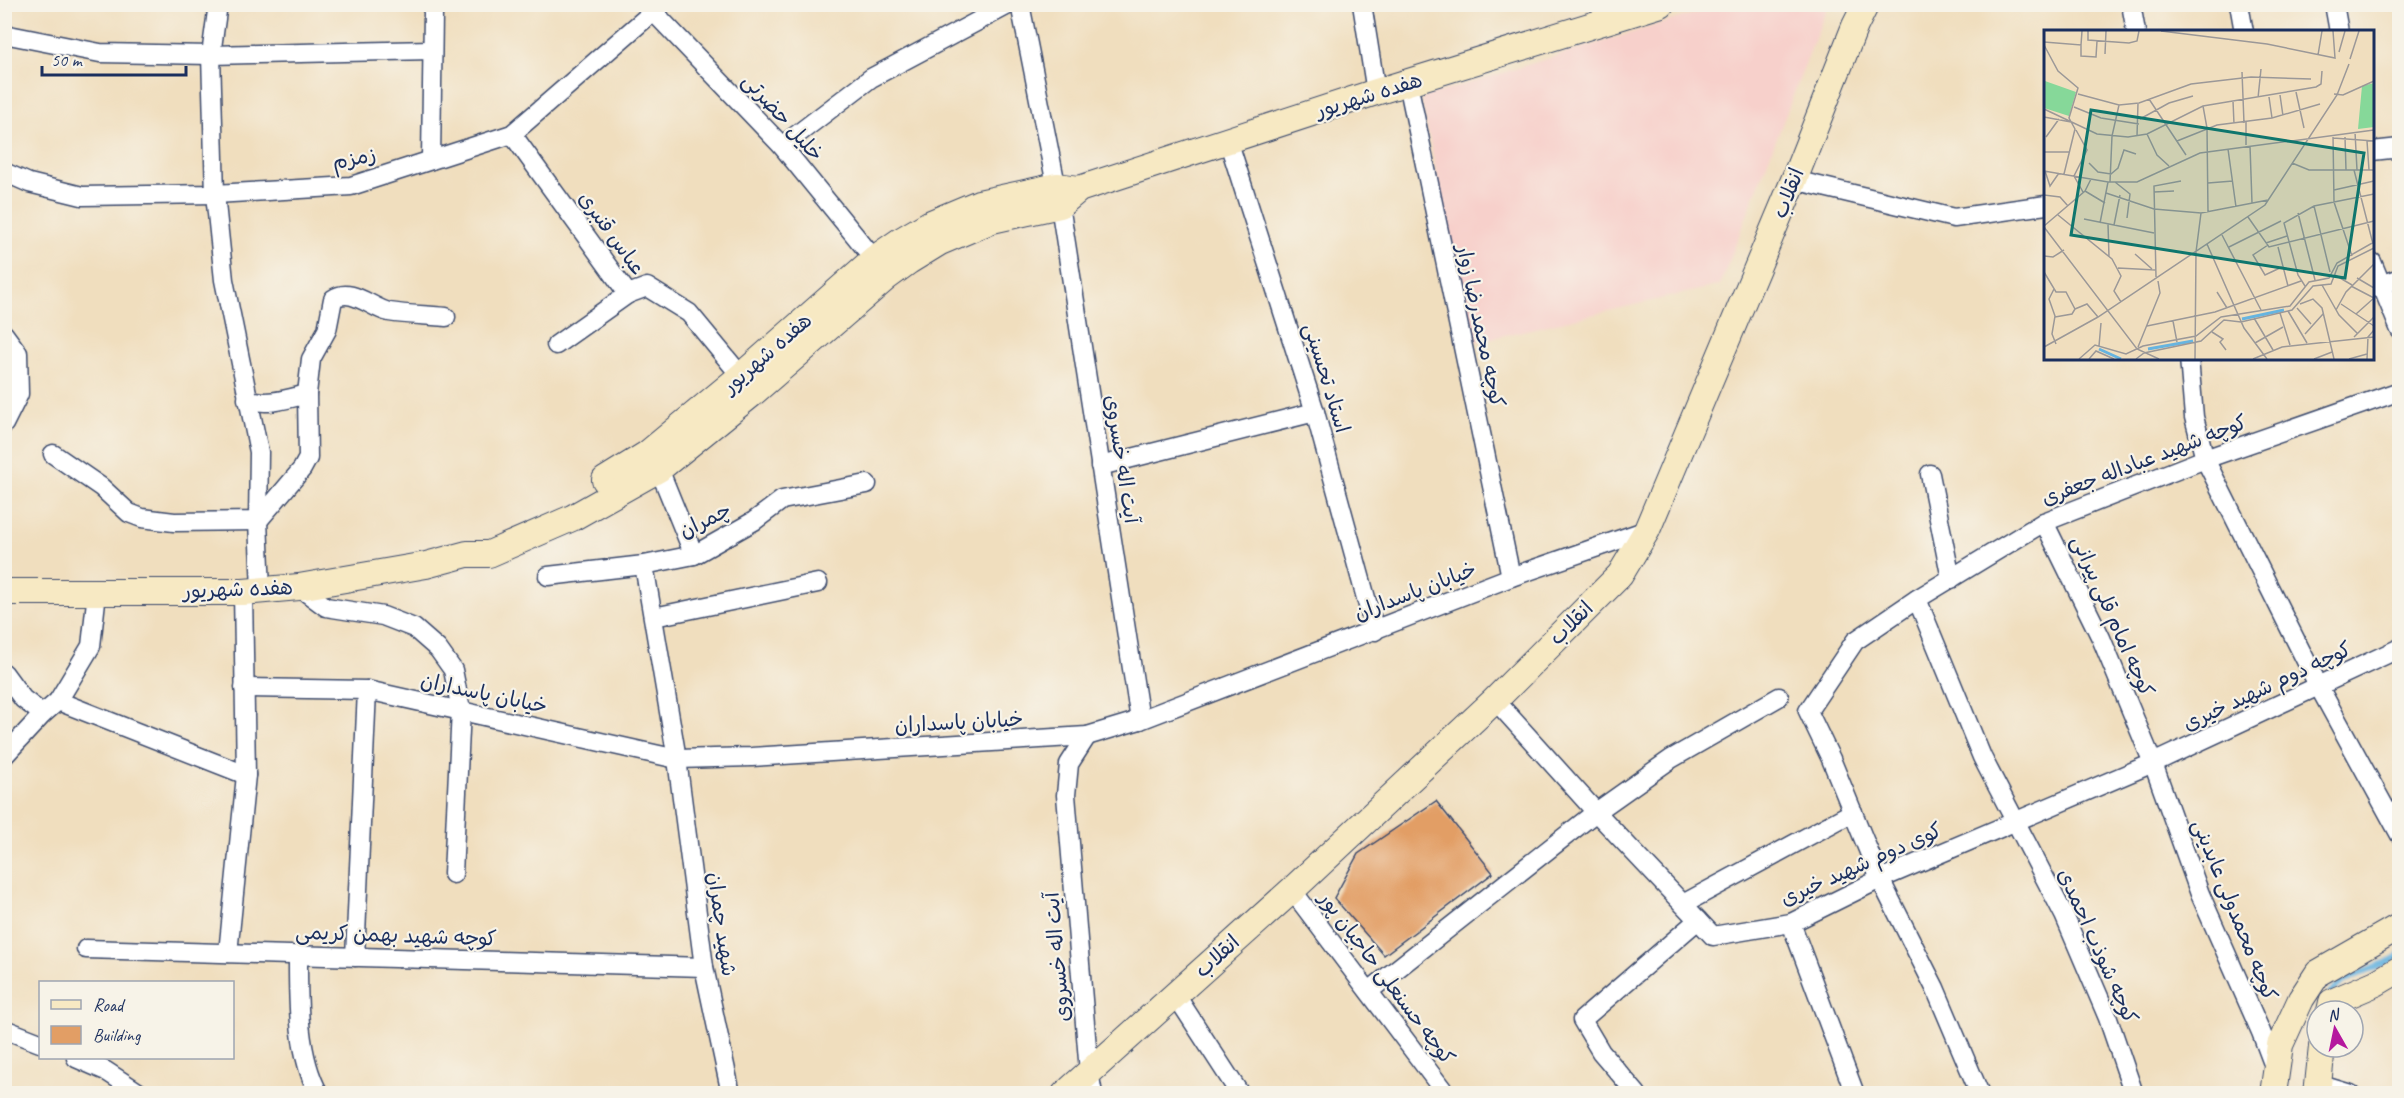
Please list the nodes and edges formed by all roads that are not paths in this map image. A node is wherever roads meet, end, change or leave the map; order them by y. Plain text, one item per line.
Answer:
1 (218, 4) edge
2 (1010, 4) edge
3 (1020, 4) edge
4 (1362, 4) edge
5 (1661, 4) edge
6 (1866, 4) edge
7 (2131, 4) edge
8 (2239, 4) edge
9 (2334, 4) edge
10 (436, 7) edge
11 (654, 7) edge
12 (1626, 10) edge
13 (2136, 30) edge
14 (2244, 30) edge
15 (2339, 30) edge
16 (4, 34) edge
17 (431, 50) junction
18 (211, 55) junction
19 (1408, 83) junction
20 (1376, 92) junction
21 (512, 134) junction
22 (1228, 140) junction
23 (782, 146) junction
24 (2400, 148) edge
25 (2374, 151) edge
26 (431, 160) junction
27 (4, 172) edge
28 (1794, 180) junction
29 (1065, 193) junction
30 (215, 194) junction
31 (2044, 205) edge
32 (874, 259) junction
33 (2374, 268) edge
34 (2400, 278) edge
35 (2377, 287) edge
36 (628, 294) junction
37 (446, 317) dead end
38 (2400, 330) edge
39 (4, 334) edge
40 (556, 345) dead end
41 (2189, 360) edge
42 (741, 376) junction
43 (2400, 391) edge
44 (306, 394) junction
45 (247, 399) junction
46 (1315, 412) junction
47 (4, 424) edge
48 (53, 454) dead end
49 (2205, 459) junction
50 (1100, 466) junction
51 (660, 469) junction
52 (1930, 474) dead end
53 (867, 484) dead end
54 (258, 521) junction
55 (2044, 522) junction
56 (1647, 530) junction
57 (467, 554) junction
58 (694, 555) junction
59 (644, 565) junction
60 (548, 576) dead end
61 (1511, 578) junction
62 (1951, 579) junction
63 (818, 583) dead end
64 (298, 587) junction
65 (252, 591) junction
66 (4, 592) edge
67 (97, 592) junction
68 (1917, 599) junction
69 (654, 617) junction
70 (1375, 631) junction
71 (2400, 648) edge
72 (4, 673) edge
73 (2319, 687) junction
74 (243, 688) junction
75 (368, 690) junction
76 (1779, 697) dead end
77 (1495, 700) junction
78 (58, 701) junction
79 (461, 710) junction
80 (43, 714) junction
81 (1140, 720) junction
82 (1087, 736) junction
83 (4, 756) edge
84 (677, 759) junction
85 (2152, 763) junction
86 (246, 774) junction
87 (1596, 812) junction
88 (1853, 812) junction
89 (2014, 821) junction
90 (2400, 835) edge
91 (453, 874) dead end
92 (1880, 879) junction
93 (1292, 890) junction
94 (1683, 904) junction
95 (1698, 920) junction
96 (1791, 923) junction
97 (2400, 926) edge
98 (86, 949) dead end
99 (228, 953) junction
100 (298, 955) junction
101 (355, 957) junction
102 (704, 967) junction
103 (2400, 969) edge
104 (1369, 991) junction
105 (1175, 994) junction
106 (2339, 999) edge
107 (4, 1029) edge
108 (39, 1042) edge
109 (78, 1059) edge
110 (2321, 1059) edge
111 (1091, 1083) edge
112 (2275, 1084) edge
113 (2317, 1089) edge
114 (1851, 1092) edge
115 (141, 1094) edge
116 (319, 1094) edge
117 (731, 1094) edge
118 (1065, 1094) edge
119 (1240, 1094) edge
120 (1446, 1094) edge
121 (1637, 1094) edge
122 (1980, 1094) edge
123 (2134, 1094) edge
124 (2351, 1094) edge

1 - 18 street
2 - 23 street
3 - 29 street, آیت اله خسروی
4 - 20 street
5 - 12 main road, هفده شهریور
6 - 28 main road, انقلاب
7 - 13 street
8 - 14 street
9 - 15 street
10 - 17 street
11 - 21 street, زمزم
11 - 23 street, خلیل حضرتی
12 - 19 main road, هفده شهریور
16 - 18 street
17 - 18 street
17 - 26 street
18 - 30 street
19 - 20 main road, هفده شهریور
19 - 61 street, کوچه محمدرضا زوار
20 - 22 main road, هفده شهریور
21 - 26 street, زمزم
21 - 36 street, عباس قنبری
22 - 29 main road, هفده شهریور
22 - 46 street, استاد تحسینی
23 - 32 street, خلیل حضرتی
24 - 25 street
26 - 30 street, زمزم
27 - 30 street, زمزم
28 - 31 street
28 - 56 main road, انقلاب
29 - 32 main road, هفده شهریور
29 - 50 street, آیت اله خسروی
29 - 51 main road, هفده شهریور
30 - 45 street
32 - 42 main road, هفده شهریور
33 - 35 street
34 - 35 street
35 - 38 street
36 - 40 street
36 - 42 street, عباس قنبری
37 - 44 street
39 - 47 street
41 - 49 street
42 - 57 main road, هفده شهریور
43 - 49 street, کوچه شهید عباداله جعفری
44 - 45 street
44 - 54 street
45 - 54 street
46 - 50 street
46 - 70 street, استاد تحسینی
48 - 54 street
49 - 55 street, کوچه شهید عباداله جعفری
49 - 73 street
50 - 81 street, آیت اله خسروی
51 - 57 main road, هفده شهریور
51 - 58 street
52 - 62 street
53 - 58 street, چمران
54 - 65 street
55 - 62 street, کوچه شهید عباداله جعفری
55 - 85 street, کوچه امام قلی پیرانی
56 - 61 street, خیابان پاسداران
56 - 77 main road, انقلاب
57 - 64 main road, هفده شهریور
58 - 59 street, چمران
59 - 60 street, چمران
59 - 69 street
61 - 70 street, خیابان پاسداران
62 - 68 street, کوچه شهید عباداله جعفری
63 - 69 street
64 - 65 main road, هفده شهریور
64 - 79 street
65 - 67 main road, هفده شهریور
65 - 74 street
66 - 67 main road, هفده شهریور
67 - 78 street
68 - 88 street, کوچه شهید عباداله جعفری
68 - 89 street
69 - 84 street
70 - 81 street, خیابان پاسداران
71 - 73 street, کوچه دوم شهید خیری
72 - 80 street
73 - 85 street, کوچه دوم شهید خیری
73 - 90 street
74 - 75 street, خیابان پاسداران
74 - 86 street
75 - 79 street, خیابان پاسداران
75 - 101 street
76 - 87 street
77 - 87 street, کوی دوم شهید خیری
77 - 93 main road, انقلاب
78 - 80 street
78 - 86 street
79 - 84 street, خیابان پاسداران
79 - 91 street
80 - 83 street
81 - 82 street, خیابان پاسداران
82 - 84 street, خیابان پاسداران
82 - 111 street, آیت اله خسروی
84 - 102 street, شهید چمران
85 - 89 street, کوی دوم شهید خیری
85 - 112 street, کوچه محمدولی عابدینی
86 - 99 street
87 - 94 street, کوی دوم شهید خیری
87 - 104 street
88 - 92 street, کوچه شهید عباداله جعفری
88 - 94 street
89 - 92 street, کوی دوم شهید خیری
89 - 123 street, کوچه شوذب احمدی
92 - 96 street, کوی دوم شهید خیری
92 - 122 street, کوچه شهید عباداله جعفری
93 - 104 street, کوچه حسنعلی حاجیان پور
93 - 105 main road, انقلاب
94 - 95 street, کوی دوم شهید خیری
95 - 96 street, کوی دوم شهید خیری
95 - 121 street
96 - 114 street
97 - 112 main road
98 - 99 street, کوچه شهید بهمن کریمی
99 - 100 street, کوچه شهید بهمن کریمی
100 - 101 street, کوچه شهید بهمن کریمی
100 - 116 street
101 - 102 street, کوچه شهید بهمن کریمی
102 - 117 street, شهید چمران
103 - 106 main road
104 - 120 street, کوچه حسنعلی حاجیان پور
105 - 111 main road, انقلاب
105 - 119 street
107 - 108 street
109 - 115 street
110 - 113 main road
111 - 118 main road, انقلاب
113 - 124 street

